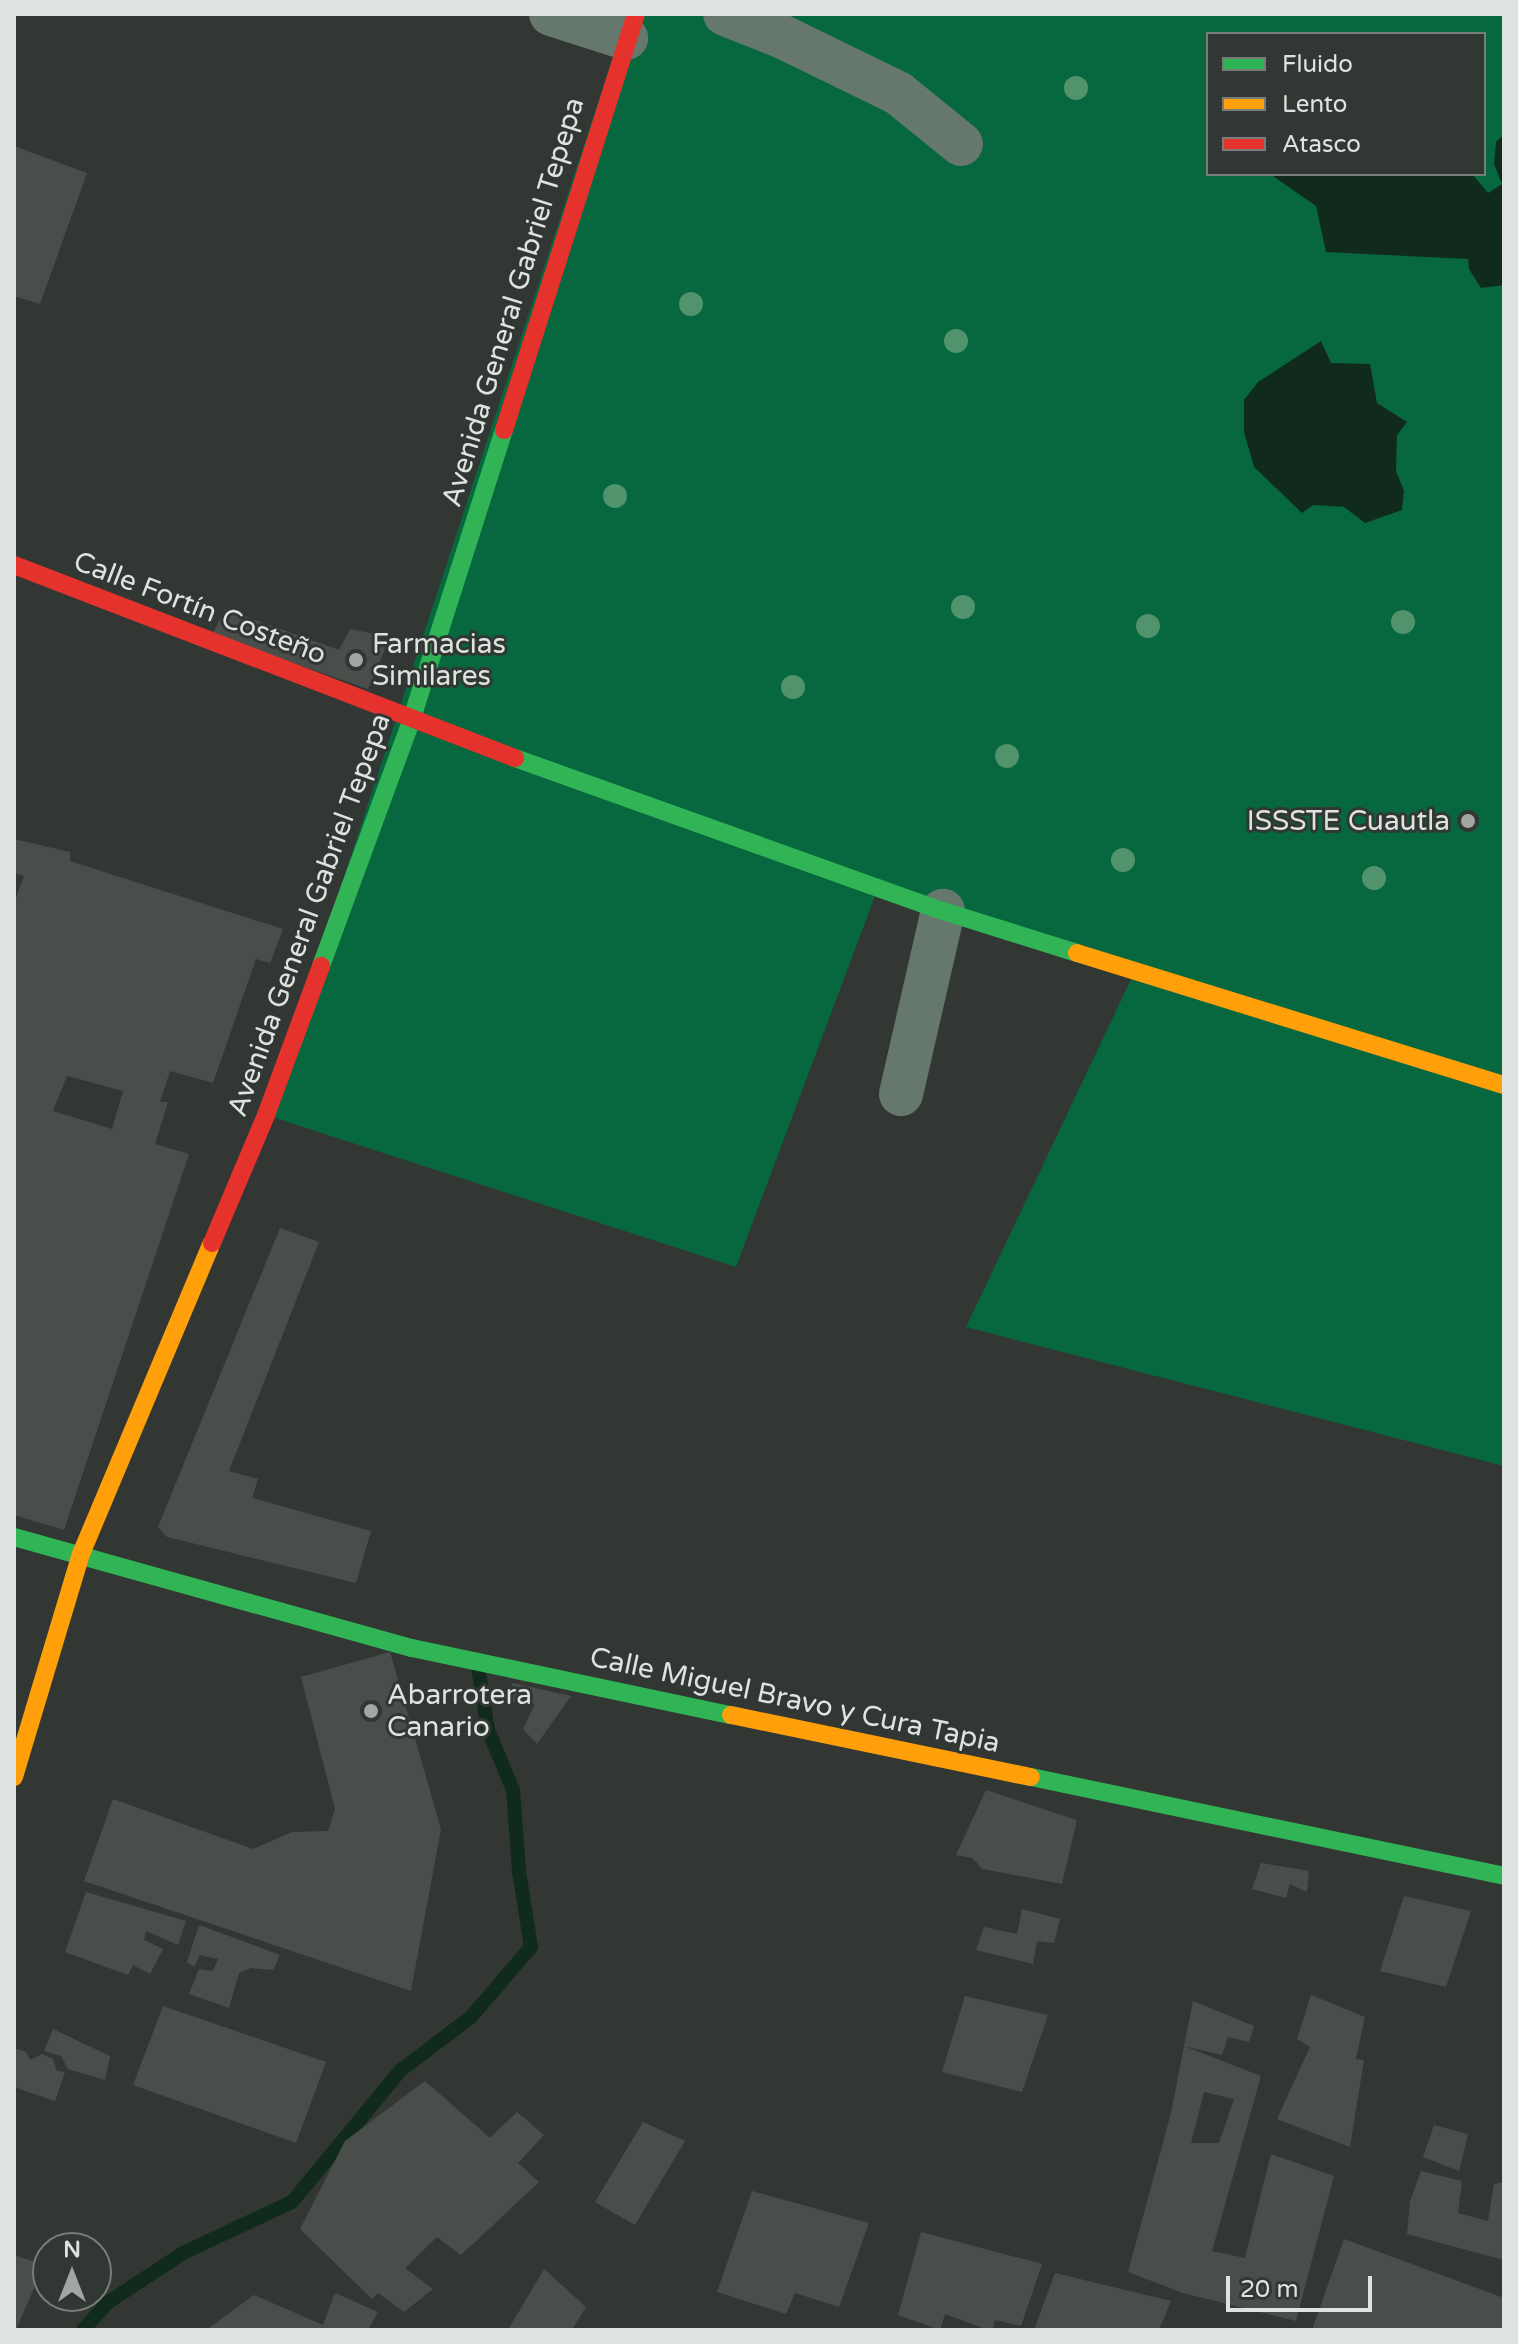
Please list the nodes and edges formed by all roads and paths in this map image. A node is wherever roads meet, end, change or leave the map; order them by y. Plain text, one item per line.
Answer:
1 (551, 14) edge
2 (725, 14) edge
3 (631, 26) edge
4 (961, 144) dead end
5 (14, 565) edge
6 (411, 721) junction
7 (943, 911) junction
8 (1504, 1085) edge
9 (901, 1094) dead end
10 (14, 1537) edge
11 (81, 1554) junction
12 (14, 1777) edge
13 (1504, 1876) edge

1 - 3 street
2 - 4 street
3 - 6 street, Avenida General Gabriel Tepepa
5 - 6 street, Calle Fortín Costeño
6 - 7 street, Calle Fortín Costeño
6 - 11 street, Avenida General Gabriel Tepepa
7 - 8 street, Calle Fortín Costeño
7 - 9 street
10 - 11 street, Calle Miguel Bravo y Cura Tapia
11 - 12 street, Avenida General Gabriel Tepepa
11 - 13 street, Calle Miguel Bravo y Cura Tapia

